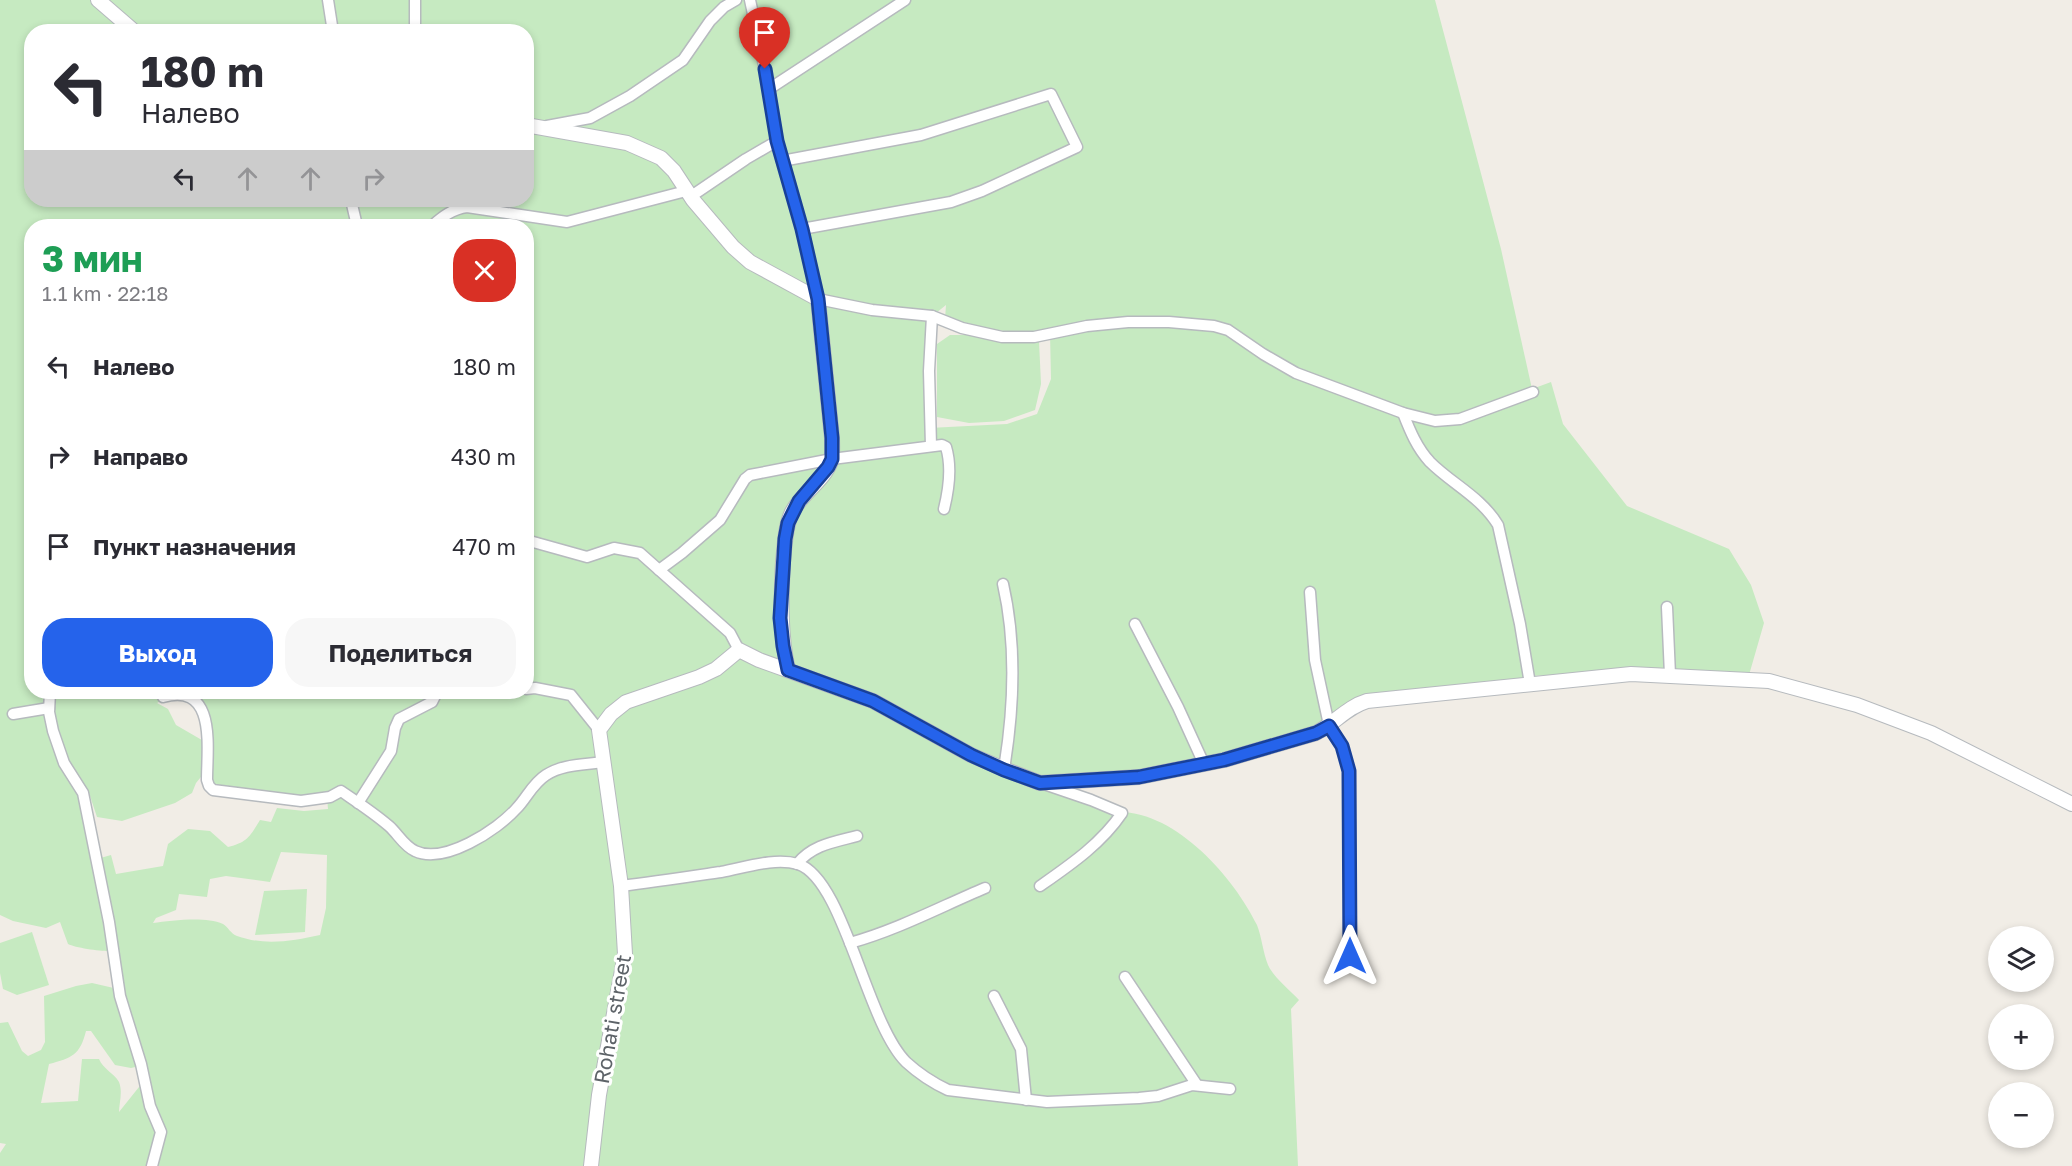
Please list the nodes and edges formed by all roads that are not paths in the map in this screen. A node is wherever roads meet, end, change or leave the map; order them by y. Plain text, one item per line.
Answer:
1 (98, 0) edge
2 (328, 0) edge
3 (415, 0) edge
4 (736, 0) edge
5 (750, 0) edge
6 (905, 0) edge
7 (126, 24) edge
8 (332, 24) edge
9 (415, 24) edge
10 (769, 89) junction
11 (534, 126) edge
12 (534, 126) edge
13 (777, 141) junction
14 (782, 161) junction
15 (688, 194) junction
16 (467, 207) edge
17 (467, 207) edge
18 (440, 219) edge
19 (802, 229) junction
20 (818, 299) junction
21 (932, 316) junction
22 (1533, 392) dead end
23 (1403, 413) junction
24 (931, 446) junction
25 (832, 459) junction
26 (944, 509) dead end
27 (534, 542) edge
28 (659, 570) junction
29 (1003, 584) dead end
30 (1310, 592) dead end
31 (1667, 608) dead end
32 (1135, 624) dead end
33 (739, 650) junction
34 (788, 670) junction
35 (1670, 675) junction
36 (1530, 684) junction
37 (534, 688) edge
38 (50, 699) edge
39 (194, 699) edge
40 (434, 699) edge
41 (49, 708) junction
42 (13, 714) dead end
43 (1329, 726) junction
44 (599, 730) junction
45 (603, 762) junction
46 (1204, 764) junction
47 (1004, 770) junction
48 (1040, 783) junction
49 (358, 802) junction
50 (2072, 804) edge
51 (857, 836) dead end
52 (797, 864) junction
53 (621, 886) junction
54 (1040, 886) dead end
55 (985, 888) dead end
56 (850, 943) junction
57 (1350, 956) dead end
58 (1125, 976) dead end
59 (994, 996) dead end
60 (1197, 1085) junction
61 (1230, 1089) dead end
62 (1026, 1100) junction
63 (152, 1166) edge
64 (591, 1166) edge

1 - 7 street
2 - 8 street
3 - 9 street
4 - 11 street
5 - 10 street
6 - 10 street
10 - 13 street
12 - 15 street
13 - 14 street
13 - 15 street
14 - 19 street
14 - 19 street
15 - 16 street
15 - 20 street
17 - 18 street
19 - 20 street
20 - 21 street
20 - 25 street
21 - 23 street
21 - 24 street
22 - 23 street
23 - 36 street
24 - 25 street
24 - 26 street
25 - 28 street
25 - 34 street
27 - 28 street
28 - 33 street
29 - 47 street
30 - 43 street
31 - 35 street
32 - 46 street
33 - 34 street
33 - 44 street
34 - 47 street
35 - 36 street
35 - 50 street
36 - 43 street
37 - 44 street
38 - 41 street
39 - 49 street
40 - 49 street
41 - 42 street
41 - 63 street
43 - 46 street
43 - 57 street
44 - 45 street, Rohati street
45 - 49 street
45 - 53 street, Rohati street
46 - 48 street
47 - 48 street
48 - 54 street
51 - 52 street
52 - 53 street
52 - 56 street
53 - 64 street, Rohati street
55 - 56 street
56 - 62 street
58 - 60 street
59 - 62 street
60 - 61 street
60 - 62 street

